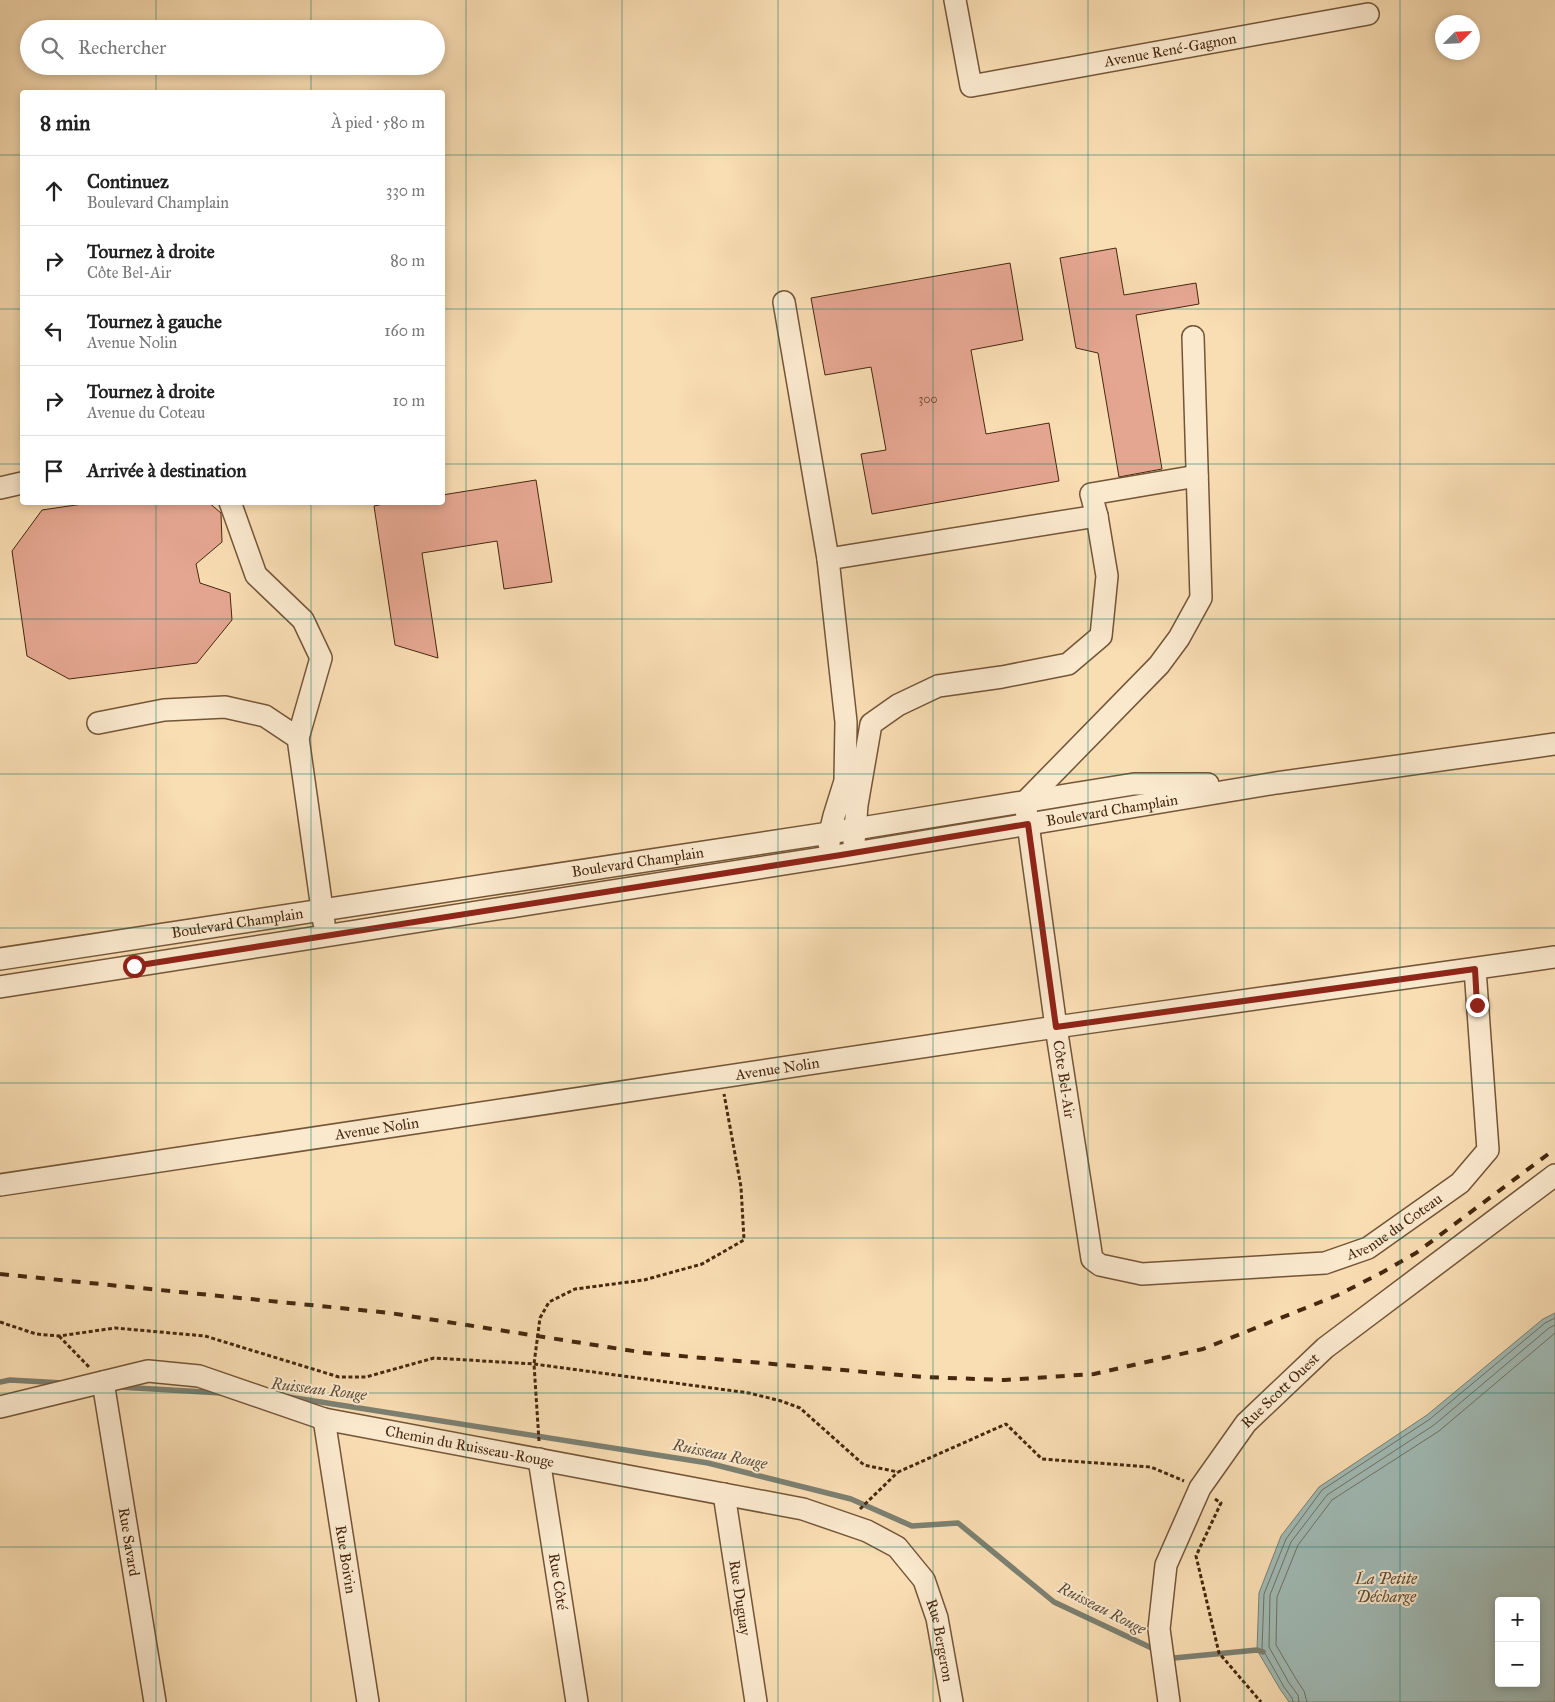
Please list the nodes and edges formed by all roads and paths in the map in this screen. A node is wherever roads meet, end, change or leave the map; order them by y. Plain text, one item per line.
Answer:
1 (955, 0) edge
2 (1368, 14) dead end
3 (784, 302) dead end
4 (1192, 337) dead end
5 (1197, 476) junction
6 (20, 483) edge
7 (0, 488) edge
8 (231, 505) edge
9 (1097, 516) junction
10 (828, 559) junction
11 (98, 723) dead end
12 (298, 738) junction
13 (1555, 744) edge
14 (1276, 783) junction
15 (1025, 802) junction
16 (1028, 824) junction
17 (855, 829) junction
18 (830, 833) junction
19 (854, 853) junction
20 (829, 857) junction
21 (322, 910) junction
22 (326, 936) junction
23 (1555, 957) edge
24 (0, 959) edge
25 (1475, 969) junction
26 (0, 987) edge
27 (1056, 1027) junction
28 (721, 1077) junction
29 (1555, 1175) edge
30 (0, 1185) edge
31 (1100, 1265) joint
32 (0, 1322) edge
33 (59, 1336) junction
34 (534, 1364) junction
35 (103, 1382) junction
36 (0, 1407) edge
37 (324, 1419) junction
38 (540, 1459) junction
39 (898, 1472) junction
40 (1200, 1488) junction
41 (724, 1494) junction
42 (845, 1523) junction
43 (924, 1580) joint
44 (156, 1702) edge
45 (368, 1702) edge
46 (576, 1702) edge
47 (756, 1702) edge
48 (952, 1702) edge
49 (1169, 1702) edge
50 (1261, 1702) edge

1 - 2 street, Avenue René-Gagnon
3 - 10 street
4 - 5 street
5 - 9 street
5 - 15 street
6 - 7 street
8 - 12 street
9 - 10 street
9 - 17 street
10 - 18 street
11 - 12 street
12 - 21 street
13 - 14 street, Boulevard Champlain
14 - 15 street, Boulevard Champlain
14 - 16 street, Boulevard Champlain
15 - 16 street, Côte Bel-Air
15 - 17 street, Boulevard Champlain
16 - 19 street, Boulevard Champlain
16 - 27 street, Côte Bel-Air
17 - 18 street, Boulevard Champlain
17 - 19 street
18 - 20 street
18 - 21 street, Boulevard Champlain
19 - 20 street, Boulevard Champlain
20 - 22 street, Boulevard Champlain
21 - 22 street
21 - 24 street, Boulevard Champlain
22 - 26 street, Boulevard Champlain
23 - 25 street, Avenue Nolin
25 - 27 street, Avenue Nolin
25 - 31 street, Avenue du Coteau
27 - 28 street, Avenue Nolin
27 - 31 street, Côte Bel-Air
28 - 30 street, Avenue Nolin
28 - 34 path
29 - 40 street, Rue Scott Ouest
32 - 33 path
33 - 34 path
33 - 35 path
34 - 38 path
34 - 39 path
35 - 36 street, Chemin du Ruisseau-Rouge
35 - 37 street, Chemin du Ruisseau-Rouge
35 - 44 street, Rue Savard
37 - 38 street, Chemin du Ruisseau-Rouge
37 - 45 street, Rue Boivin
38 - 41 street, Chemin du Ruisseau-Rouge
38 - 46 street, Rue Côté
39 - 40 path
39 - 42 path
40 - 49 street, Rue Scott Ouest
40 - 50 path
41 - 42 street, Chemin du Ruisseau-Rouge
41 - 47 street, Rue Duguay
42 - 43 street, Chemin du Ruisseau-Rouge
43 - 48 street, Rue Bergeron

